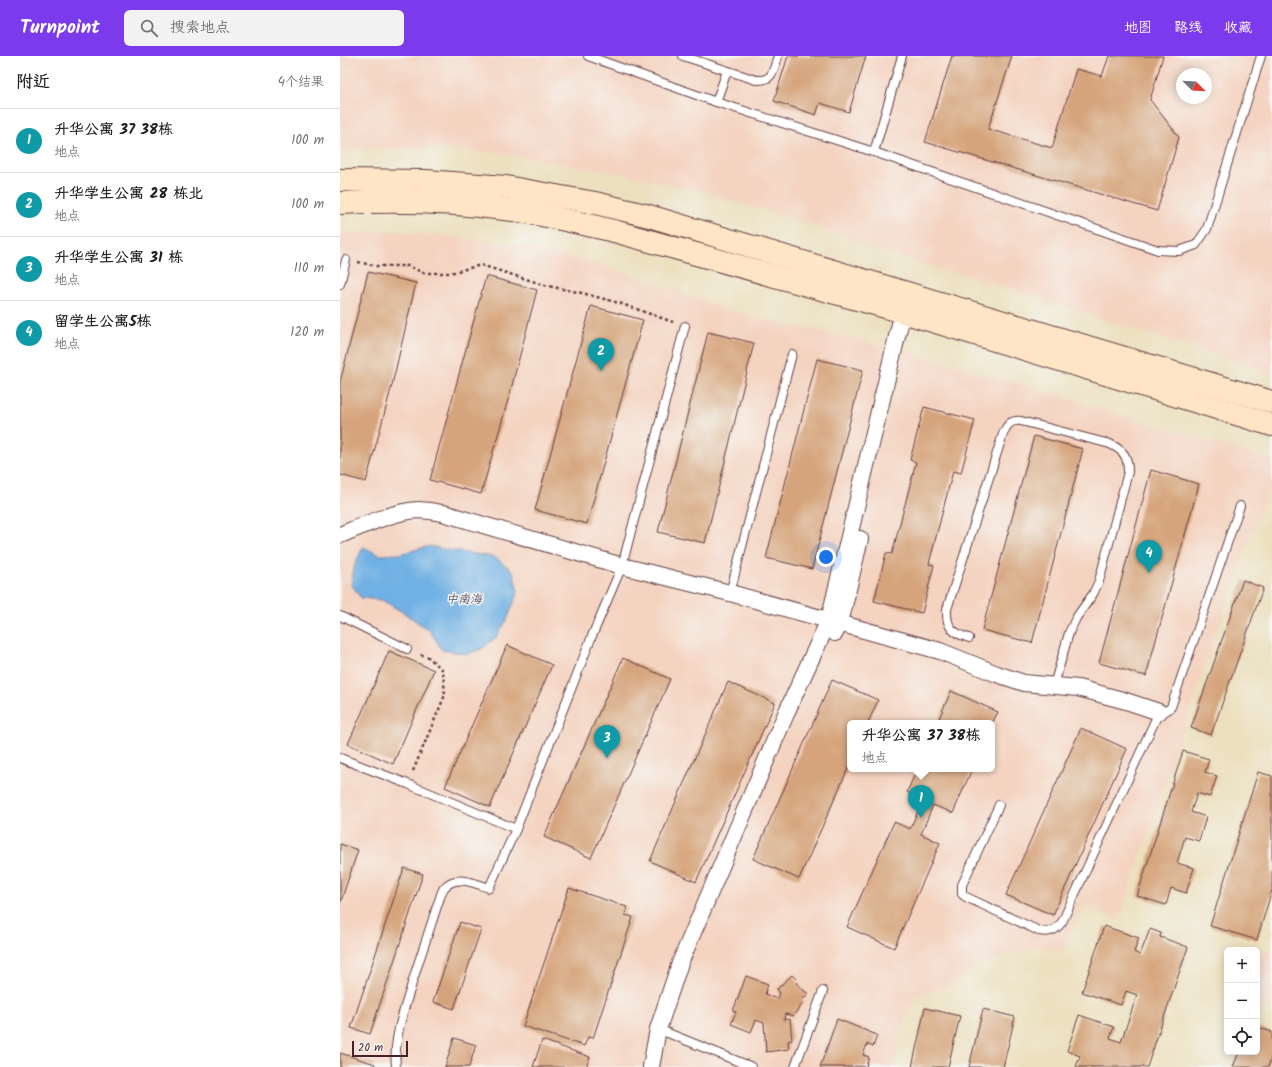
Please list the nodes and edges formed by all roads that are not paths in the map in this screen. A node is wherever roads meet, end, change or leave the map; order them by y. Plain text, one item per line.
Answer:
1 (588, 56) edge
2 (683, 56) edge
3 (778, 56) edge
4 (902, 56) edge
5 (1261, 56) edge
6 (727, 71) junction
7 (716, 102) junction
8 (874, 152) junction
9 (340, 180) edge
10 (340, 203) edge
11 (346, 260) road end
12 (340, 284) edge
13 (910, 304) junction
14 (685, 326) road end
15 (792, 354) dead end
16 (1272, 402) edge
17 (1272, 425) edge
18 (1240, 506) dead end
19 (340, 535) edge
20 (622, 566) junction
21 (730, 593) junction
22 (340, 616) edge
23 (834, 622) junction
24 (969, 638) dead end
25 (407, 649) road end
26 (1054, 685) junction
27 (1159, 712) junction
28 (340, 758) edge
29 (999, 805) dead end
30 (516, 828) junction
31 (823, 991) dead end
32 (663, 1032) junction
33 (396, 1067) edge
34 (650, 1067) edge
35 (662, 1067) edge
36 (752, 1067) edge
37 (795, 1067) edge

1 - 7 lane
2 - 6 lane
3 - 6 lane
4 - 8 lane
5 - 8 lane
6 - 7 lane
7 - 8 lane
9 - 13 main road
10 - 13 main road
11 - 12 lane
13 - 16 main road
13 - 17 main road
13 - 23 street
14 - 20 lane
15 - 21 lane
18 - 27 lane
19 - 20 street
20 - 21 street
20 - 30 lane
21 - 23 street
22 - 25 lane
23 - 26 street
23 - 32 street
24 - 26 lane
26 - 27 street
27 - 29 lane
28 - 30 lane
30 - 33 lane
31 - 37 lane
32 - 34 street
32 - 35 street
32 - 36 lane

